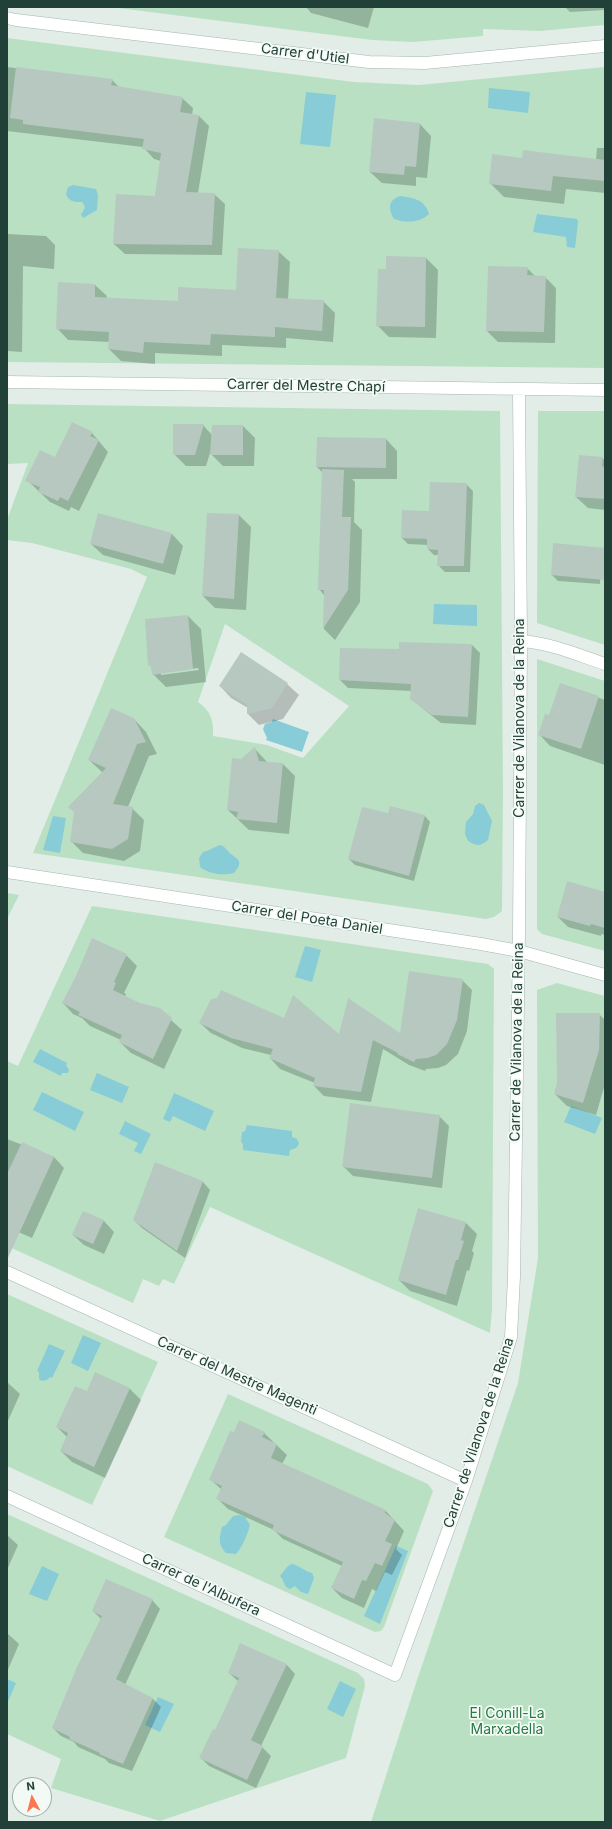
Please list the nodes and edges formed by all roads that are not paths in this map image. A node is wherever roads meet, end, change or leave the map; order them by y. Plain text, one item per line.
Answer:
1 (7, 18) edge
2 (605, 46) edge
3 (7, 382) edge
4 (519, 390) junction
5 (605, 390) edge
6 (521, 642) junction
7 (605, 664) edge
8 (7, 872) edge
9 (519, 951) junction
10 (605, 974) edge
11 (7, 1272) edge
12 (466, 1481) junction
13 (7, 1496) edge
14 (395, 1675) joint

1 - 2 street, Carrer d'Utiel
3 - 4 street, Carrer del Mestre Chapí
4 - 5 street, Carrer del Mestre Chapí
4 - 6 street, Carrer de Vilanova de la Reina
6 - 7 street
6 - 9 street, Carrer de Vilanova de la Reina
8 - 9 street, Carrer del Poeta Daniel
9 - 10 street, Carrer del Poeta Daniel
9 - 12 street, Carrer de Vilanova de la Reina
11 - 12 street, Carrer del Mestre Magenti
12 - 14 street, Carrer de Vilanova de la Reina
13 - 14 street, Carrer de l'Albufera

